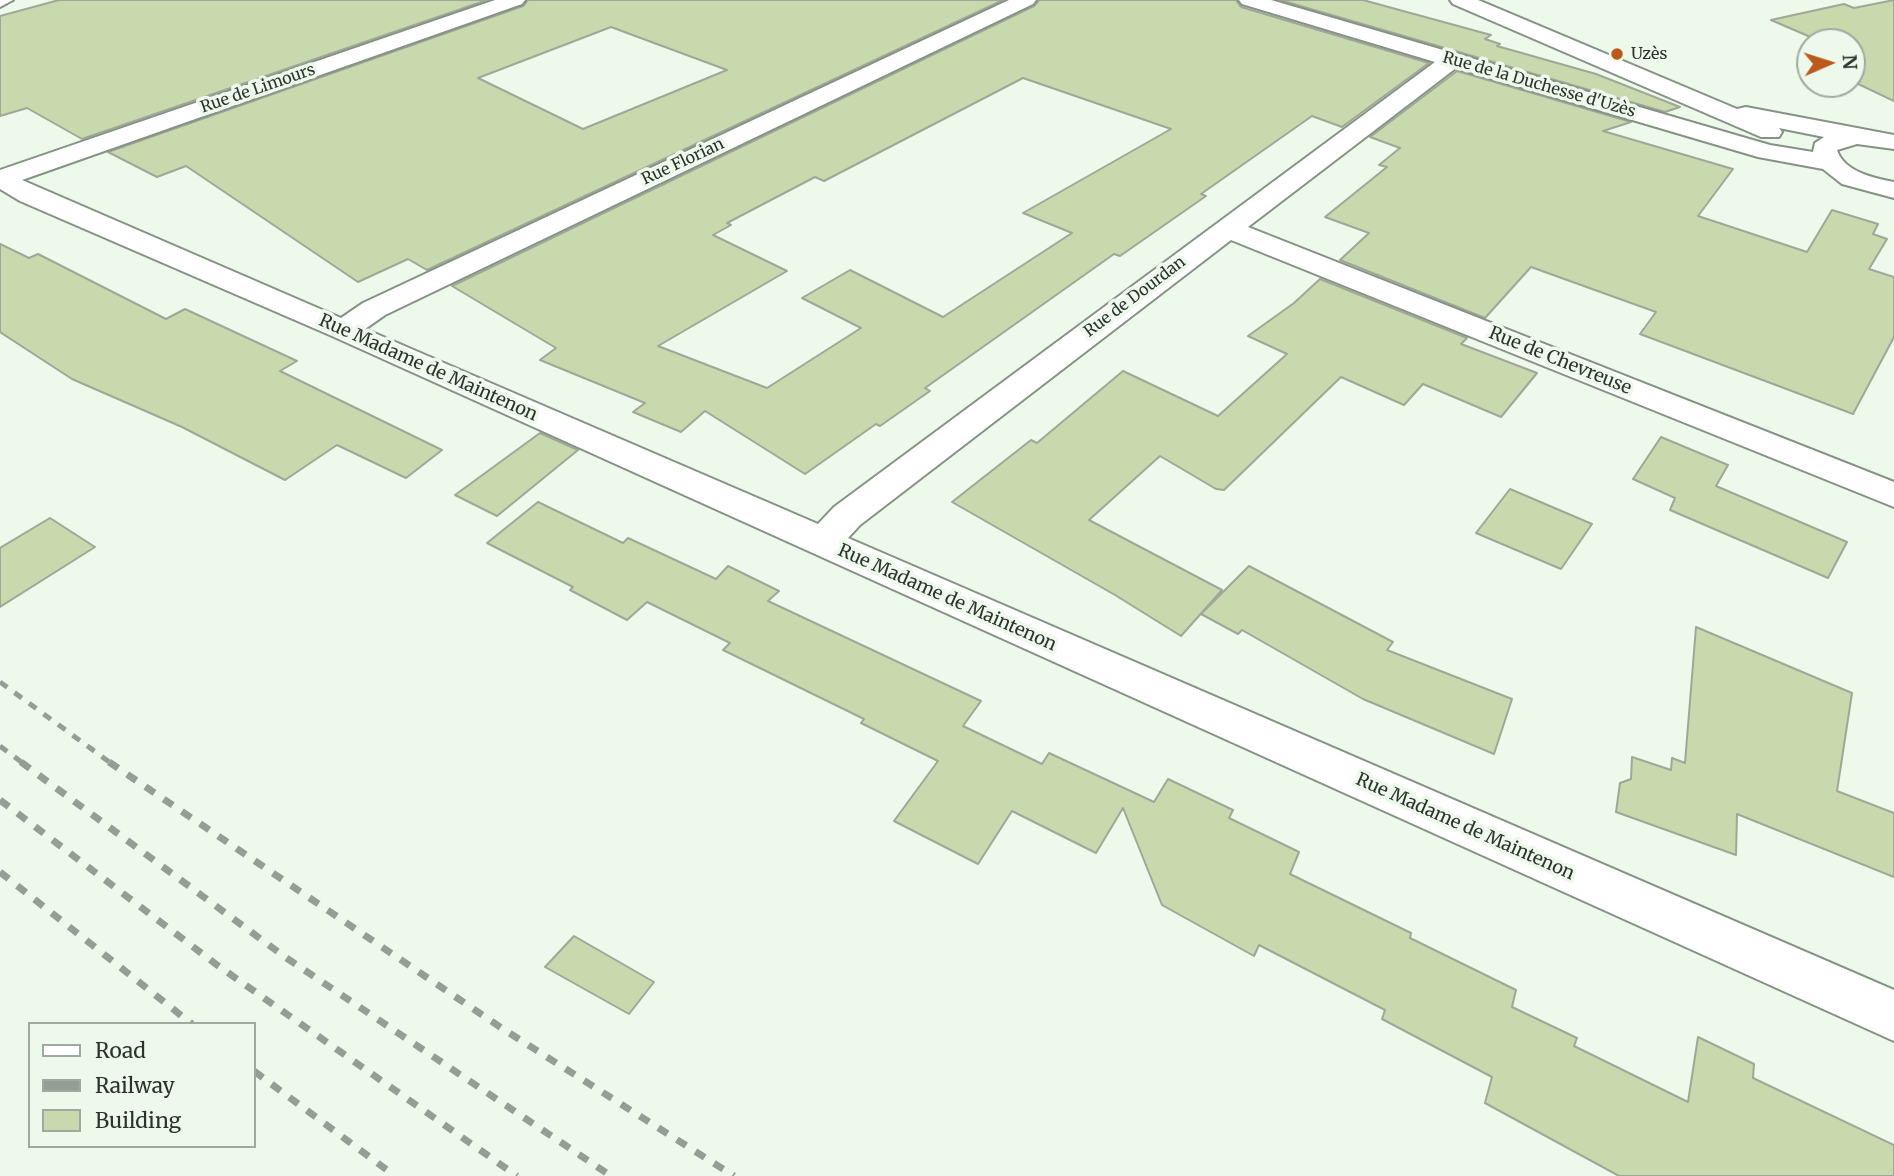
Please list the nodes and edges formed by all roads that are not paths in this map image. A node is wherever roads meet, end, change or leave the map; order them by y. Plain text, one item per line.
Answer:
1 (515, 0) edge
2 (1027, 0) edge
3 (1249, 0) edge
4 (1460, 0) edge
5 (1453, 59) junction
6 (1717, 108) junction
7 (1862, 137) junction
8 (1894, 142) edge
9 (1827, 160) junction
10 (0, 179) edge
11 (1882, 187) edge
12 (1894, 201) edge
13 (1226, 228) junction
14 (343, 330) junction
15 (1894, 495) edge
16 (822, 542) junction
17 (1894, 1016) edge

1 - 10 street, Rue de Limours
2 - 14 street, Rue Florian
3 - 5 street, Rue de la Duchesse d'Uzès
4 - 6 street
5 - 9 street, Rue de la Duchesse d'Uzès
5 - 13 street, Rue de Dourdan
6 - 7 street
6 - 9 street
7 - 8 street
7 - 9 street
9 - 11 street
10 - 14 street, Rue Madame de Maintenon
11 - 12 street
13 - 15 street, Rue de Chevreuse
13 - 16 street, Rue de Dourdan
14 - 16 street, Rue Madame de Maintenon
16 - 17 street, Rue Madame de Maintenon

